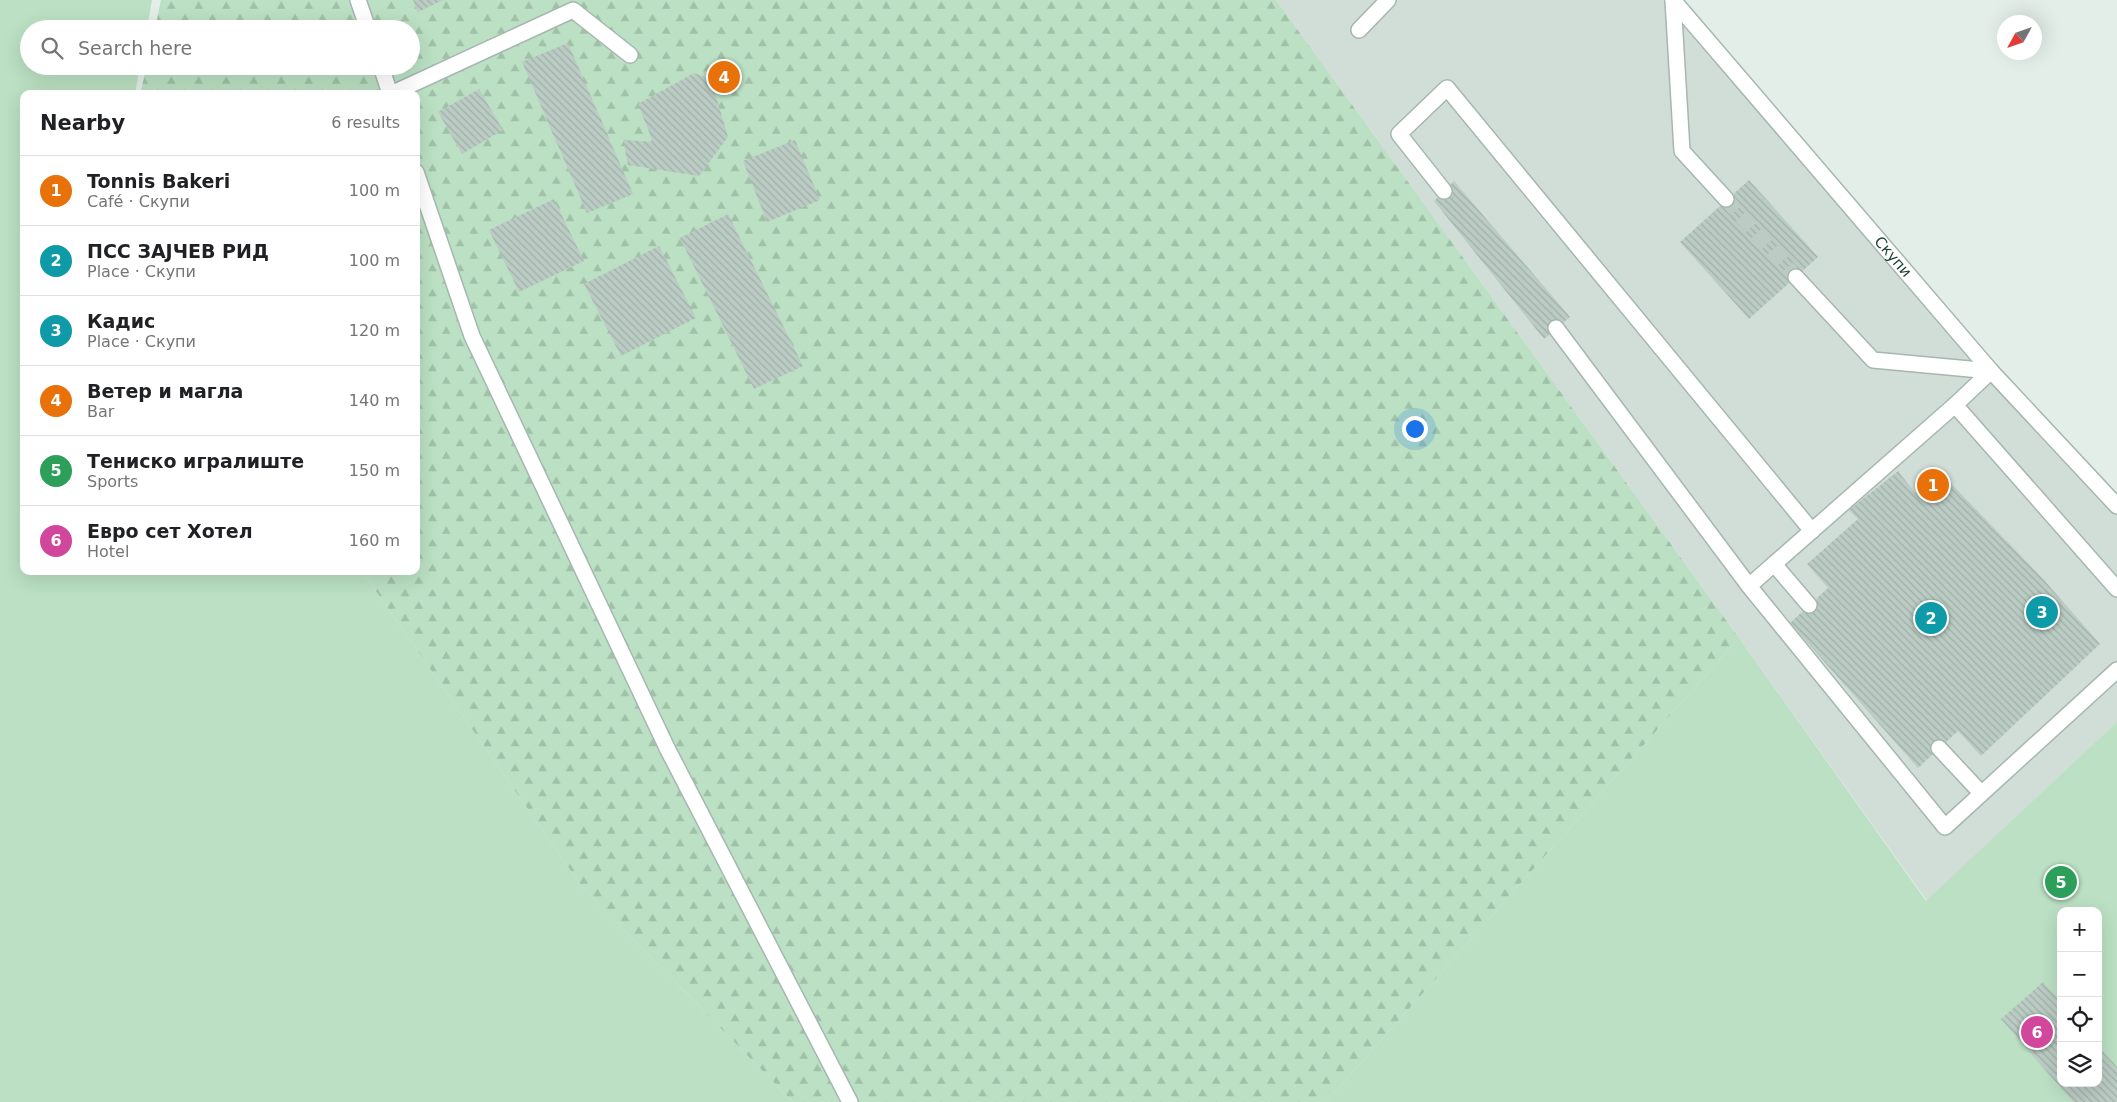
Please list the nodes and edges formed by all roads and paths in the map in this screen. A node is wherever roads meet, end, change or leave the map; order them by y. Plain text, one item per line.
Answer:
1 (358, 0) edge
2 (1388, 0) edge
3 (1673, 0) edge
4 (365, 20) edge
5 (1359, 30) dead end
6 (630, 55) dead end
7 (384, 75) edge
8 (389, 90) edge
9 (399, 90) edge
10 (420, 184) edge
11 (1444, 191) dead end
12 (1726, 200) tunnel mouth
13 (1796, 277) tunnel mouth
14 (1556, 328) dead end
15 (1990, 370) junction
16 (1955, 405) junction
17 (2117, 506) edge
18 (1812, 531) junction
19 (1774, 564) junction
20 (1749, 586) junction
21 (2117, 588) edge
22 (1809, 605) dead end
23 (2117, 670) edge
24 (1939, 748) dead end
25 (1981, 793) junction
26 (850, 1102) edge

1 - 4 street
2 - 5 street
3 - 12 street
3 - 15 street, Скупи
6 - 9 street
7 - 8 street
10 - 26 street
11 - 18 street
13 - 15 street
14 - 20 street
15 - 16 street
15 - 17 street, Скупи
16 - 18 street
16 - 21 street
18 - 19 street
19 - 20 street
19 - 22 street
20 - 25 street
23 - 25 street
24 - 25 street

